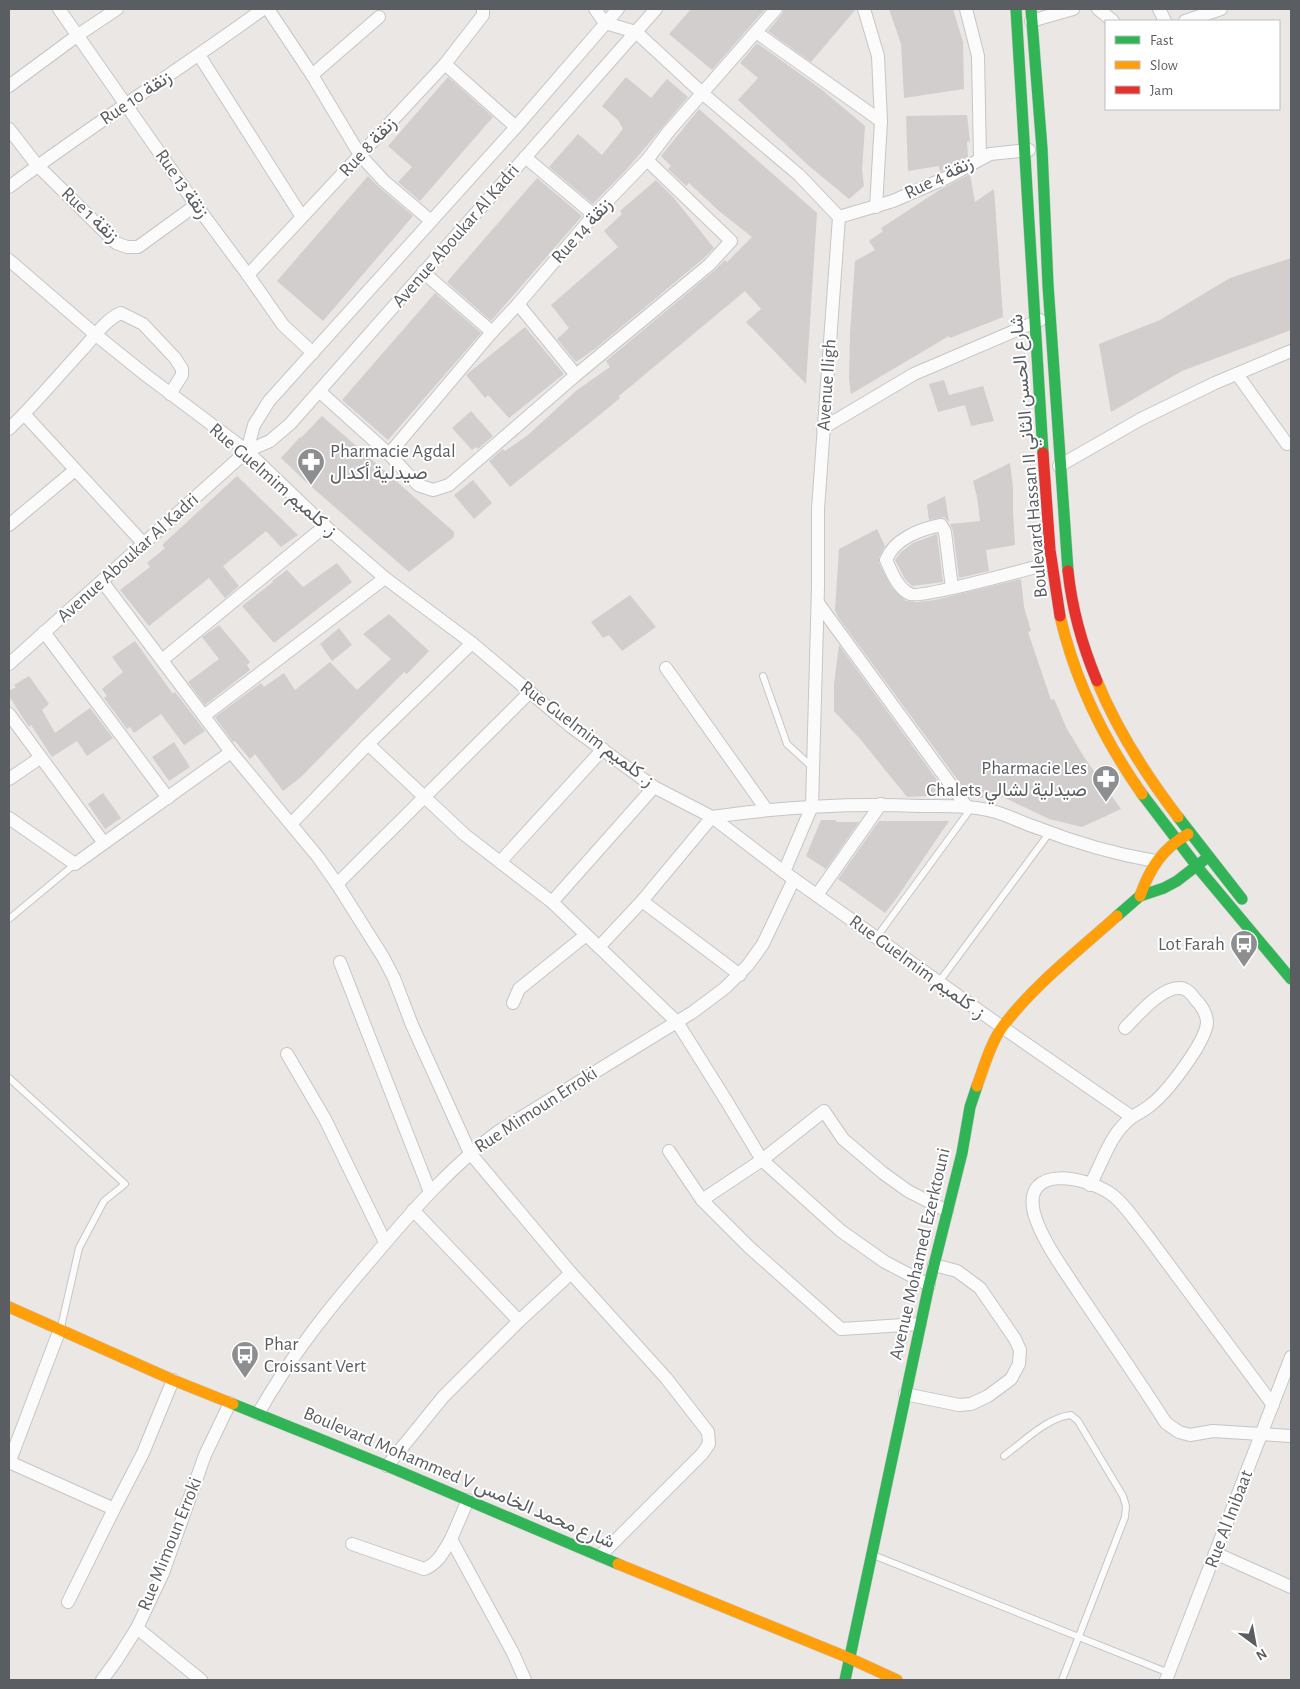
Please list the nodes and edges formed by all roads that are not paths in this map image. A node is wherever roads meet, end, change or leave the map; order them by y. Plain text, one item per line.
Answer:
1 (59, 9) edge
2 (117, 9) edge
3 (263, 9) edge
4 (268, 9) edge
5 (596, 9) edge
6 (618, 9) edge
7 (656, 9) edge
8 (776, 9) edge
9 (864, 9) edge
10 (966, 9) edge
11 (1016, 9) edge
12 (1073, 9) edge
13 (1098, 9) edge
14 (1221, 9) edge
15 (483, 12) edge
16 (1031, 15) edge
17 (379, 17) dead end
18 (1112, 20) edge
19 (1188, 20) edge
20 (605, 23) junction
21 (636, 32) junction
22 (756, 32) junction
23 (78, 35) junction
24 (199, 55) junction
25 (445, 64) junction
26 (312, 75) junction
27 (9, 86) edge
28 (702, 93) junction
29 (126, 104) junction
30 (881, 121) junction
31 (516, 127) junction
32 (9, 129) edge
33 (1042, 149) junction
34 (1025, 150) junction
35 (360, 155) junction
36 (525, 157) junction
37 (980, 158) junction
38 (647, 160) junction
39 (37, 165) junction
40 (9, 187) edge
41 (196, 205) junction
42 (876, 207) junction
43 (594, 215) junction
44 (302, 217) junction
45 (839, 217) junction
46 (431, 221) junction
47 (9, 260) edge
48 (423, 272) junction
49 (248, 275) junction
50 (518, 304) junction
51 (1051, 317) junction
52 (1034, 322) junction
53 (492, 332) junction
54 (96, 335) junction
55 (1291, 351) edge
56 (313, 353) junction
57 (1237, 374) junction
58 (576, 376) junction
59 (319, 391) junction
60 (170, 394) junction
61 (24, 414) junction
62 (824, 428) junction
63 (9, 429) edge
64 (1288, 444) dead end
65 (246, 451) junction
66 (389, 454) junction
67 (1059, 466) junction
68 (75, 470) junction
69 (9, 525) edge
70 (325, 526) junction
71 (144, 544) junction
72 (1051, 563) junction
73 (385, 578) junction
74 (102, 581) junction
75 (952, 588) junction
76 (818, 603) junction
77 (44, 632) junction
78 (472, 643) junction
79 (10, 660) edge
80 (162, 660) junction
81 (666, 668) dead end
82 (763, 676) dead end
83 (530, 692) junction
84 (9, 714) edge
85 (205, 715) junction
86 (368, 744) junction
87 (603, 749) junction
88 (231, 752) junction
89 (40, 758) junction
90 (813, 768) junction
91 (9, 779) edge
92 (654, 786) junction
93 (168, 798) junction
94 (425, 798) junction
95 (881, 804) junction
96 (812, 806) junction
97 (970, 807) junction
98 (766, 809) junction
99 (712, 817) junction
100 (9, 818) edge
101 (291, 824) junction
102 (1050, 832) junction
103 (1190, 833) junction
104 (1176, 840) junction
105 (104, 843) junction
106 (1208, 856) junction
107 (1155, 861) junction
108 (500, 862) junction
109 (75, 864) junction
110 (1197, 867) junction
111 (789, 875) junction
112 (337, 884) junction
113 (818, 895) junction
114 (1140, 896) junction
115 (642, 901) junction
116 (552, 902) junction
117 (1247, 905) dead end
118 (9, 919) edge
119 (586, 935) junction
120 (876, 938) junction
121 (599, 947) junction
122 (340, 962) dead end
123 (1286, 963) edge
124 (740, 975) junction
125 (1291, 979) edge
126 (939, 982) junction
127 (513, 1003) dead end
128 (676, 1022) junction
129 (1002, 1027) junction
130 (1126, 1028) dead end
131 (287, 1054) dead end
132 (9, 1078) edge
133 (1132, 1117) junction
134 (669, 1151) dead end
135 (470, 1153) junction
136 (762, 1160) junction
137 (1090, 1185) junction
138 (430, 1192) junction
139 (702, 1200) junction
140 (413, 1210) junction
141 (947, 1211) junction
142 (385, 1242) junction
143 (934, 1265) junction
144 (571, 1273) junction
145 (929, 1285) junction
146 (9, 1307) edge
147 (519, 1321) junction
148 (920, 1324) junction
149 (60, 1329) junction
150 (1291, 1360) edge
151 (173, 1380) junction
152 (905, 1394) junction
153 (230, 1403) junction
154 (1273, 1405) junction
155 (258, 1414) junction
156 (1261, 1434) junction
157 (1291, 1436) edge
158 (13, 1439) edge
159 (1004, 1456) dead end
160 (9, 1462) edge
161 (387, 1466) junction
162 (468, 1500) junction
163 (114, 1509) junction
164 (451, 1539) junction
165 (352, 1544) dead end
166 (1215, 1553) junction
167 (872, 1554) junction
168 (600, 1556) junction
169 (1291, 1587) edge
170 (68, 1602) dead end
171 (137, 1628) junction
172 (1077, 1638) junction
173 (849, 1658) junction
174 (1167, 1677) edge
175 (102, 1680) edge
176 (201, 1680) edge
177 (525, 1680) edge
178 (846, 1680) edge
179 (897, 1680) edge
180 (1062, 1680) edge

1 - 23 street, Rue 13 زنقة
2 - 23 street
3 - 24 street, Rue 10 زنقة
4 - 26 street
5 - 20 street
6 - 20 street, Avenue Aboukar Al Kadri
7 - 21 street, Avenue Aboukar Al Kadri
8 - 22 street, Rue 14 زنقة
9 - 30 street
10 - 37 street
11 - 34 main road, Boulevard Hassan II شارع الحسن الثاني
12 - 16 street
13 - 18 street
14 - 19 street
15 - 25 street, Rue 8 زنقة
16 - 33 main road, Boulevard Hassan II شارع الحسن الثاني
17 - 26 street
20 - 21 street
20 - 31 street, Avenue Aboukar Al Kadri
21 - 28 street
21 - 36 street, Avenue Aboukar Al Kadri
22 - 28 street, Rue 14 زنقة
22 - 30 street
23 - 27 street
23 - 29 street, Rue 13 زنقة
24 - 29 street, Rue 10 زنقة
24 - 44 street
25 - 31 street
25 - 35 street, Rue 8 زنقة
26 - 35 street
28 - 38 street, Rue 14 زنقة
28 - 45 street
29 - 39 street, Rue 10 زنقة
29 - 41 street, Rue 13 زنقة
30 - 42 street
31 - 46 street, Avenue Aboukar Al Kadri
32 - 39 street, Rue 1 زنقة
33 - 34 street, Rue 4 زنقة
33 - 51 main road, Boulevard Hassan II شارع الحسن الثاني
34 - 37 street, Rue 4 زنقة
34 - 52 main road, Boulevard Hassan II شارع الحسن الثاني
35 - 44 street, Rue 8 زنقة
35 - 46 street
36 - 43 street
36 - 48 street, Avenue Aboukar Al Kadri
37 - 42 street, Rue 4 زنقة
38 - 43 street, Rue 14 زنقة
38 - 58 street
39 - 40 street, Rue 10 زنقة
39 - 41 street, Rue 1 زنقة
41 - 49 street, Rue 13 زنقة
42 - 45 street, Rue 4 زنقة
43 - 50 street, Rue 14 زنقة
44 - 49 street, Rue 8 زنقة
45 - 62 street, Avenue Iligh
46 - 56 street, Avenue Aboukar Al Kadri
47 - 54 street, Rue Guelmim ز. كلميم
48 - 53 street
48 - 59 street, Avenue Aboukar Al Kadri
49 - 56 street, Rue 13 زنقة
50 - 53 street, Rue 14 زنقة
50 - 58 street
51 - 52 street
51 - 67 main road, Boulevard Hassan II شارع الحسن الثاني
52 - 62 street
52 - 72 main road, Boulevard Hassan II شارع الحسن الثاني
53 - 66 street, Rue 14 زنقة
54 - 60 street, Rue Guelmim ز. كلميم
54 - 60 street
54 - 61 street
55 - 57 street
56 - 65 street, Avenue Aboukar Al Kadri
57 - 64 street
57 - 67 street
58 - 66 street
59 - 65 street, Avenue Aboukar Al Kadri
59 - 66 street
60 - 65 street, Rue Guelmim ز. كلميم
61 - 63 street
61 - 68 street
62 - 76 street, Avenue Iligh
65 - 70 street, Rue Guelmim ز. كلميم
65 - 71 street, Avenue Aboukar Al Kadri
67 - 103 main road, Boulevard Hassan II شارع الحسن الثاني
68 - 69 street
68 - 71 street
70 - 73 street, Rue Guelmim ز. كلميم
70 - 80 street
71 - 74 street, Avenue Aboukar Al Kadri
72 - 75 street
72 - 104 main road, Boulevard Hassan II شارع الحسن الثاني
73 - 78 street, Rue Guelmim ز. كلميم
73 - 85 street
74 - 77 street, Avenue Aboukar Al Kadri
74 - 80 street
75 - 75 street
76 - 90 street, Avenue Iligh
76 - 97 street
77 - 79 street, Avenue Aboukar Al Kadri
77 - 93 street
78 - 83 street, Rue Guelmim ز. كلميم
78 - 86 street
80 - 85 street
81 - 98 street
82 - 90 lane
83 - 87 street, Rue Guelmim ز. كلميم
83 - 94 street
84 - 89 street
85 - 88 street
86 - 94 street
86 - 101 street
87 - 92 street, Rue Guelmim ز. كلميم
87 - 108 street
88 - 93 street
88 - 101 street
89 - 91 street
89 - 105 street
90 - 96 street, Avenue Iligh
92 - 99 street, Rue Guelmim ز. كلميم
92 - 116 street
93 - 105 street
94 - 108 street
94 - 112 street
95 - 96 street
95 - 97 street
95 - 113 street
96 - 98 street
96 - 111 street, Avenue Iligh
97 - 102 street
97 - 120 lane
98 - 99 street
99 - 111 street, Rue Guelmim ز. كلميم
99 - 115 street
100 - 109 street
101 - 112 street
102 - 107 street
102 - 126 lane
103 - 104 main road, Avenue Mohamed Ezerktouni
103 - 106 main road, Boulevard Hassan II شارع الحسن الثاني
104 - 107 main road, Avenue Mohamed Ezerktouni
104 - 110 main road, Boulevard Hassan II شارع الحسن الثاني
105 - 109 street
106 - 110 main road, Avenue Mohamed Ezerktouni
106 - 117 main road, Boulevard Hassan II شارع الحسن الثاني
107 - 114 main road, Avenue Mohamed Ezerktouni
108 - 116 street
109 - 118 lane
110 - 114 main road, Avenue Mohamed Ezerktouni
110 - 123 main road, Boulevard Hassan II شارع الحسن الثاني
111 - 113 street, Rue Guelmim ز. كلميم
111 - 124 street, Rue Mimoun Erroki
112 - 135 street
113 - 120 street, Rue Guelmim ز. كلميم
114 - 129 main road, Avenue Mohamed Ezerktouni
115 - 121 street
115 - 124 street
116 - 119 street
119 - 121 street
119 - 127 street
120 - 126 street, Rue Guelmim ز. كلميم
121 - 128 street
122 - 138 street
123 - 125 main road, Boulevard Hassan II شارع الحسن الثاني
124 - 128 street, Rue Mimoun Erroki
126 - 129 street, Rue Guelmim ز. كلميم
128 - 135 street, Rue Mimoun Erroki
128 - 136 street
129 - 133 street, Rue Guelmim ز. كلميم
129 - 141 main road, Avenue Mohamed Ezerktouni
130 - 133 street
131 - 142 street
132 - 149 lane
133 - 137 street
134 - 139 street
135 - 138 street, Rue Mimoun Erroki
135 - 144 street
136 - 139 street
136 - 141 street
136 - 145 street
137 - 154 street
137 - 156 street
138 - 140 street, Rue Mimoun Erroki
139 - 148 street
140 - 142 street, Rue Mimoun Erroki
140 - 147 street
141 - 143 main road, Avenue Mohamed Ezerktouni
142 - 155 street, Rue Mimoun Erroki
143 - 145 main road, Avenue Mohamed Ezerktouni
143 - 152 street
144 - 147 street
144 - 168 street
145 - 148 main road, Avenue Mohamed Ezerktouni
146 - 149 main road, Boulevard Mohammed V شارع محمد الخامس
147 - 161 street
148 - 152 main road, Avenue Mohamed Ezerktouni
149 - 151 main road, Boulevard Mohammed V شارع محمد الخامس
149 - 158 street
150 - 154 street, Rue Al Inibaat
151 - 153 main road, Boulevard Mohammed V شارع محمد الخامس
151 - 163 street
152 - 167 main road, Avenue Mohamed Ezerktouni
153 - 155 main road, Boulevard Mohammed V شارع محمد الخامس
153 - 171 street, Rue Mimoun Erroki
154 - 156 street, Rue Al Inibaat
155 - 161 main road, Boulevard Mohammed V شارع محمد الخامس
156 - 157 street
156 - 166 street, Rue Al Inibaat
158 - 160 street
159 - 172 lane
160 - 163 street
161 - 162 main road, Boulevard Mohammed V شارع محمد الخامس
162 - 164 street
162 - 168 main road, Boulevard Mohammed V شارع محمد الخامس
163 - 170 street
164 - 165 street
164 - 177 street
166 - 169 street
166 - 174 street, Rue Al Inibaat
167 - 172 lane
167 - 173 main road, Avenue Mohamed Ezerktouni
168 - 173 main road, Boulevard Mohammed V شارع محمد الخامس
171 - 175 street, Rue Mimoun Erroki
171 - 176 street
172 - 174 lane
172 - 180 lane
173 - 178 main road, Avenue Mohamed Ezerktouni
173 - 179 main road, Boulevard Mohammed V شارع محمد الخامس

